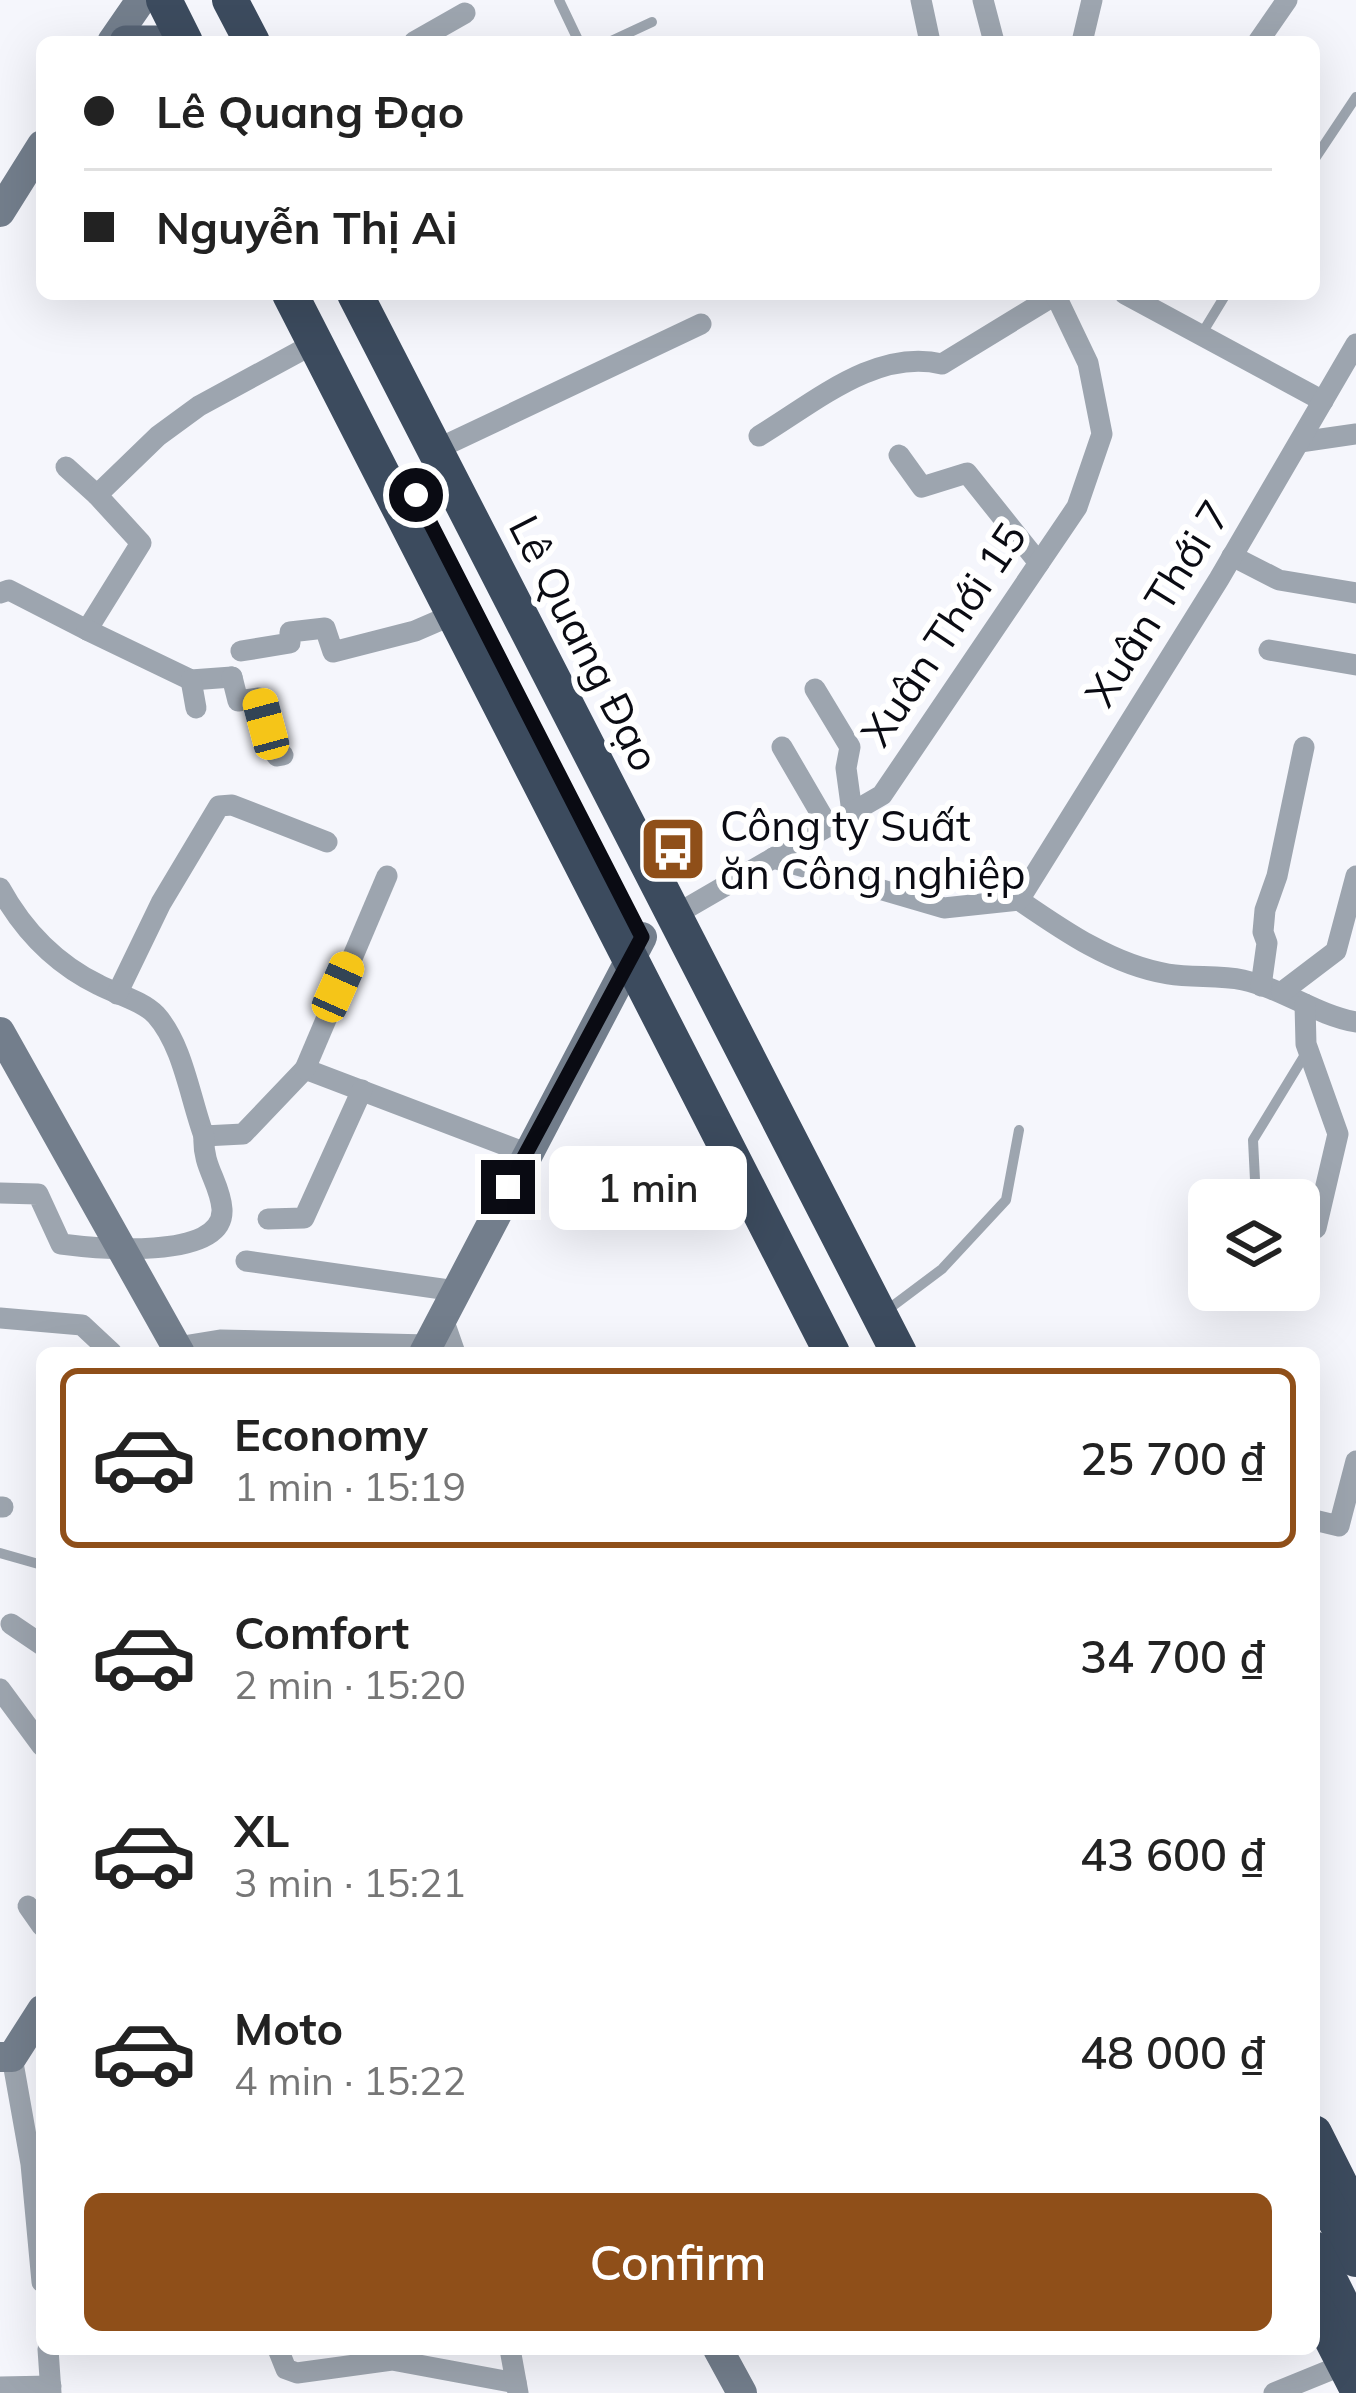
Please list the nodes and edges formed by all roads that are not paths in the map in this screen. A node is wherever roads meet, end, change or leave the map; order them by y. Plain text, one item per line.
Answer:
1 (140, 0) edge
2 (164, 0) edge
3 (559, 0) edge
4 (921, 0) edge
5 (983, 0) edge
6 (1093, 0) edge
7 (1287, 0) edge
8 (225, 1) edge
9 (465, 13) dead end
10 (652, 22) dead end
11 (116, 36) edge
12 (157, 36) edge
13 (182, 36) edge
14 (225, 36) edge
15 (248, 36) edge
16 (425, 36) edge
17 (576, 36) edge
18 (622, 36) edge
19 (929, 36) edge
20 (992, 36) edge
21 (1084, 36) edge
22 (1262, 36) edge
23 (1356, 98) edge
24 (1320, 151) edge
25 (36, 155) edge
26 (0, 212) edge
27 (293, 300) edge
28 (317, 300) edge
29 (358, 300) edge
30 (384, 300) edge
31 (1039, 300) edge
32 (1045, 300) edge
33 (1136, 300) edge
34 (1222, 300) edge
35 (701, 324) dead end
36 (1201, 335) junction
37 (315, 343) junction
38 (1356, 344) edge
39 (1323, 401) junction
40 (1356, 434) edge
41 (759, 436) dead end
42 (452, 442) junction
43 (1300, 442) junction
44 (899, 454) dead end
45 (66, 466) dead end
46 (98, 495) junction
47 (1232, 556) junction
48 (1039, 562) junction
49 (0, 593) edge
50 (1356, 593) edge
51 (452, 615) junction
52 (87, 630) junction
53 (1269, 650) dead end
54 (1356, 665) edge
55 (232, 676) junction
56 (191, 680) junction
57 (814, 689) dead end
58 (196, 708) dead end
59 (782, 747) dead end
60 (1304, 747) dead end
61 (284, 754) dead end
62 (852, 812) junction
63 (829, 826) junction
64 (327, 842) dead end
65 (773, 858) junction
66 (387, 876) dead end
67 (1356, 876) edge
68 (0, 888) edge
69 (1019, 900) junction
70 (682, 911) junction
71 (636, 947) junction
72 (1272, 989) junction
73 (118, 994) junction
74 (1305, 1004) junction
75 (1356, 1022) edge
76 (0, 1032) edge
77 (1308, 1050) junction
78 (305, 1069) junction
79 (362, 1090) junction
80 (1019, 1130) dead end
81 (204, 1136) junction
82 (526, 1153) junction
83 (1255, 1179) edge
84 (0, 1193) edge
85 (1320, 1211) edge
86 (268, 1220) dead end
87 (123, 1252) junction
88 (246, 1261) dead end
89 (449, 1303) junction
90 (894, 1305) junction
91 (0, 1318) edge
92 (106, 1347) edge
93 (176, 1347) edge
94 (191, 1347) edge
95 (371, 1347) edge
96 (437, 1347) edge
97 (829, 1347) edge
98 (849, 1347) edge
99 (896, 1347) edge
100 (916, 1347) edge
101 (1356, 1461) edge
102 (1320, 1521) edge
103 (0, 1553) edge
104 (36, 1563) edge
105 (10, 1624) dead end
106 (36, 1641) edge
107 (0, 1690) edge
108 (33, 1719) edge
109 (28, 1906) dead end
110 (36, 1917) edge
111 (24, 2041) edge
112 (1329, 2172) edge
113 (1356, 2216) edge
114 (36, 2218) edge
115 (1356, 2259) edge
116 (1320, 2267) edge
117 (1320, 2314) edge
118 (48, 2355) edge
119 (280, 2355) edge
120 (386, 2355) edge
121 (395, 2355) edge
122 (511, 2355) edge
123 (721, 2355) edge
124 (1353, 2361) edge
125 (0, 2387) edge
126 (517, 2388) edge
127 (51, 2389) edge
128 (742, 2393) edge
129 (1274, 2393) edge

1 - 11 street
1 - 12 highway
2 - 13 highway
3 - 17 lane
4 - 19 street
5 - 20 street
6 - 21 street
7 - 22 street
8 - 14 highway
8 - 15 highway
9 - 16 street
10 - 18 lane
23 - 24 lane
25 - 26 street
27 - 37 highway, Lê Quang Đạo
28 - 71 highway, Lê Quang Đạo
29 - 70 highway, Lê Quang Đạo
30 - 42 highway, Lê Quang Đạo
31 - 41 street
32 - 48 street, Xuân Thới 15
33 - 36 street
34 - 36 lane
35 - 42 street
36 - 39 street
37 - 46 street
37 - 51 highway, Lê Quang Đạo
38 - 39 street, Xuân Thới 7
39 - 43 street, Xuân Thới 7
40 - 43 street
42 - 70 highway, Lê Quang Đạo
43 - 47 street, Xuân Thới 7
44 - 48 street
45 - 46 street
46 - 52 street
47 - 50 street
47 - 69 street, Xuân Thới 7
48 - 62 street, Xuân Thới 15
49 - 52 street
51 - 55 street
51 - 71 highway, Lê Quang Đạo
52 - 56 street
53 - 54 street
55 - 56 street
55 - 61 street
56 - 58 street
57 - 62 street
59 - 63 street
60 - 72 street
62 - 63 street, Xuân Thới 15
63 - 65 street, Xuân Thới 15
64 - 73 street
65 - 69 street
65 - 70 street, Xuân Thới 15
66 - 78 street
67 - 72 street
68 - 73 street
69 - 72 street
70 - 90 highway, Lê Quang Đạo
70 - 99 highway, Lê Quang Đạo
71 - 82 street
71 - 97 highway, Lê Quang Đạo
71 - 98 highway, Lê Quang Đạo
72 - 74 street
73 - 81 street
74 - 75 street
74 - 77 street
76 - 87 street
77 - 83 lane
77 - 85 street
78 - 79 street
78 - 81 street
79 - 82 street
79 - 86 street
80 - 90 lane
81 - 87 street
82 - 89 street
84 - 87 street
87 - 93 street
88 - 89 street
89 - 96 street
90 - 100 highway, Lê Quang Đạo
91 - 92 street
94 - 95 street
101 - 102 street
103 - 104 lane
105 - 106 street
107 - 108 street
109 - 110 street
111 - 114 street
112 - 113 highway
112 - 115 highway
116 - 124 highway
117 - 124 highway
118 - 127 street
119 - 120 street
121 - 126 street
122 - 126 street
123 - 128 street
124 - 129 street
125 - 127 street

